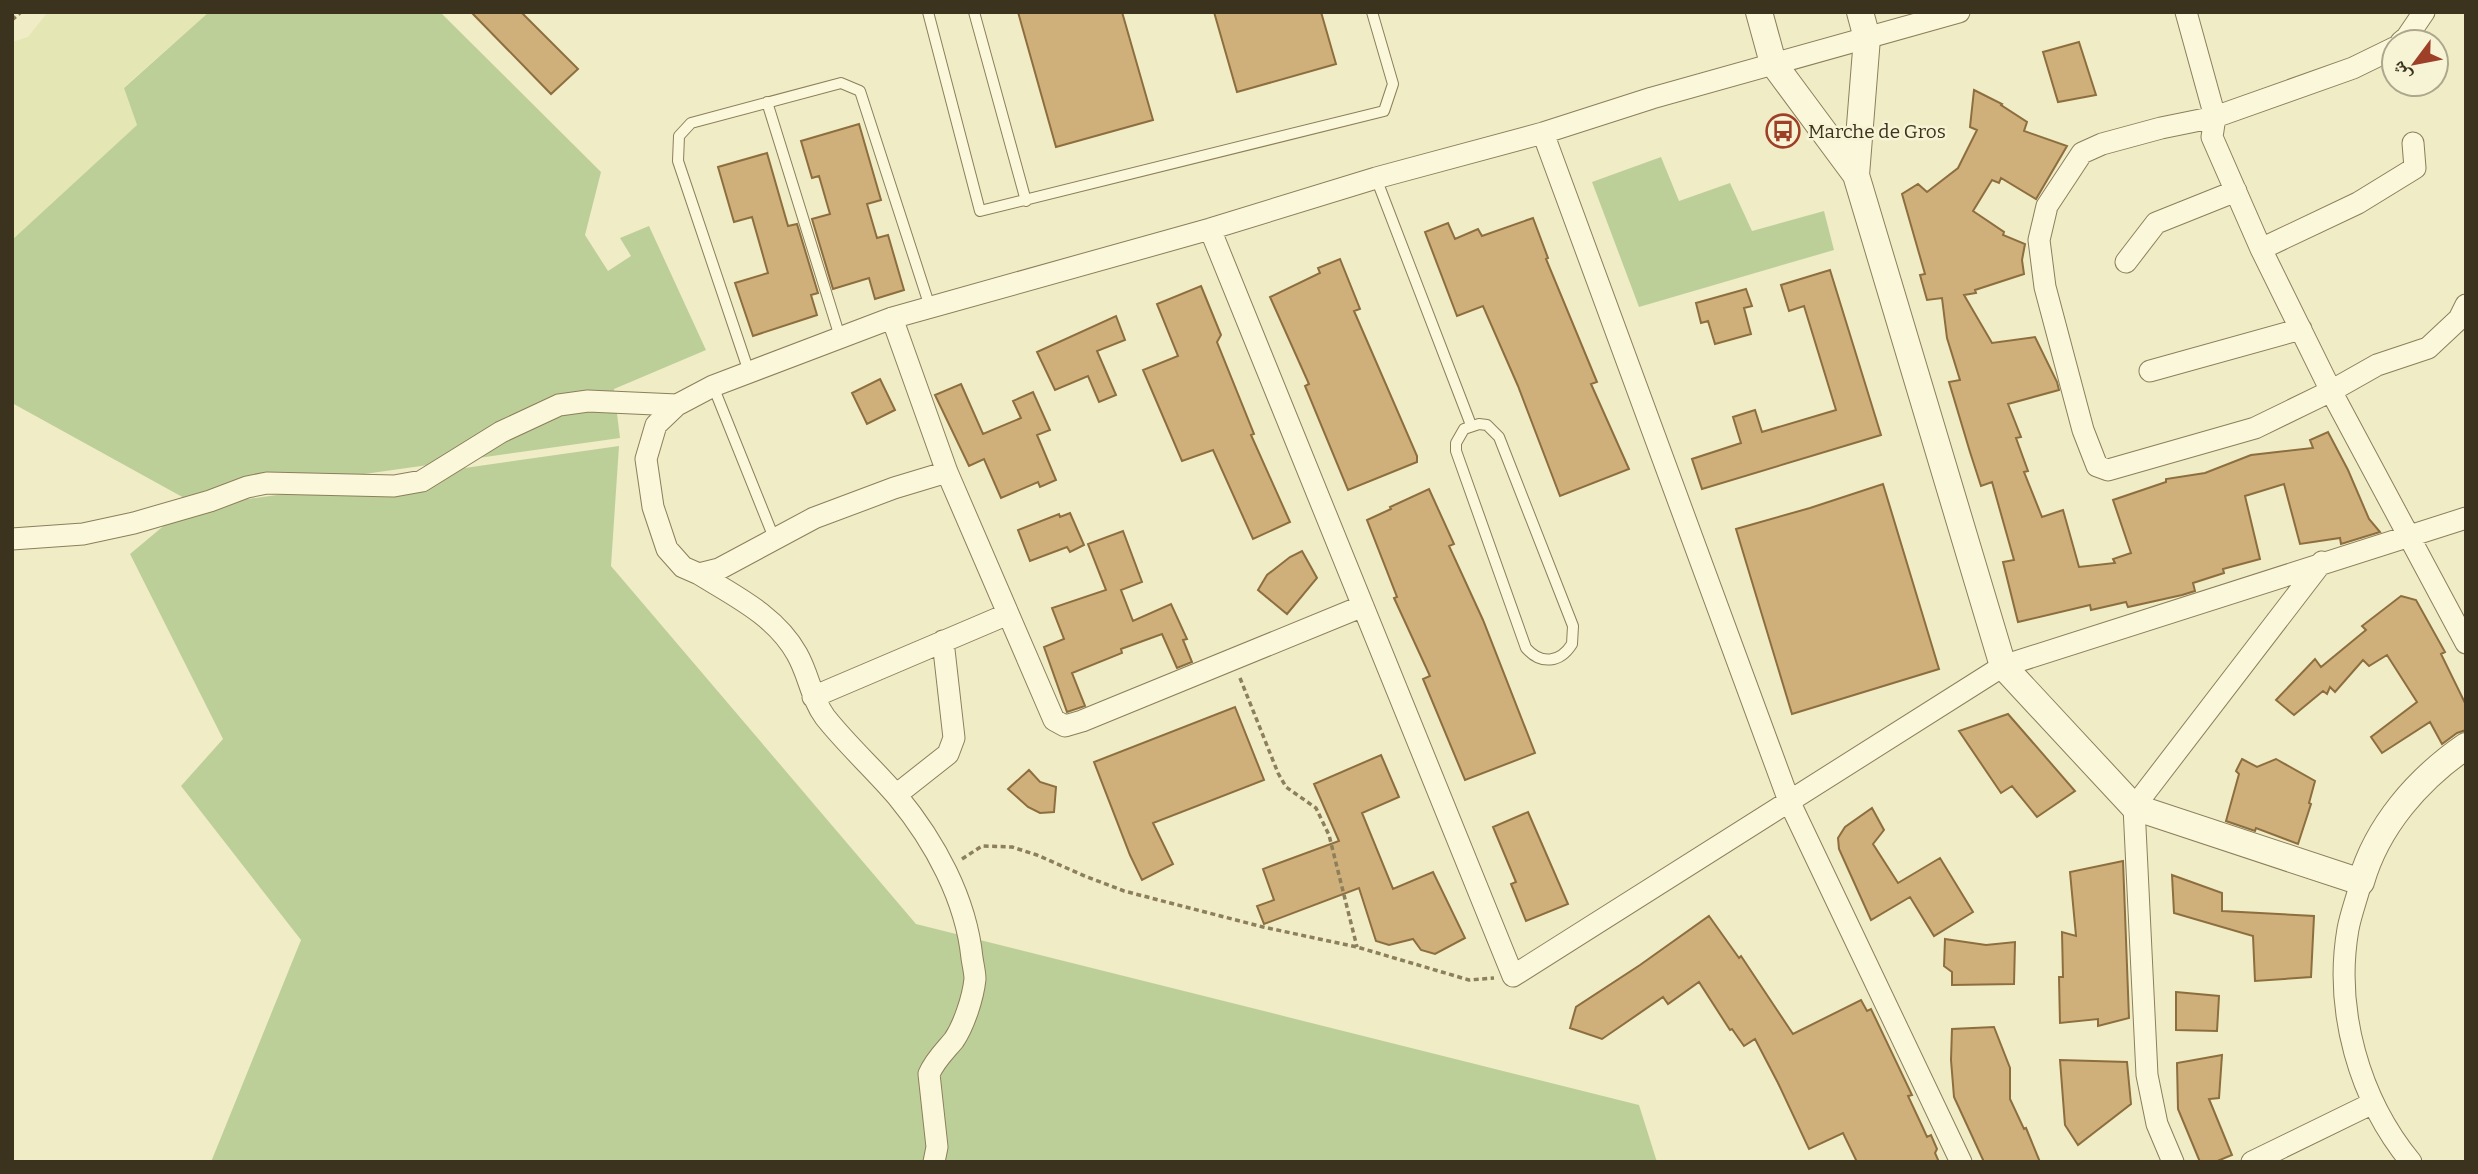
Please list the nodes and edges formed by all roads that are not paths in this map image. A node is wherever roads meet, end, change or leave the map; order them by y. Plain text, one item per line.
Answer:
1 (928, 12) edge
2 (974, 12) edge
3 (1372, 12) edge
4 (1759, 12) edge
5 (1860, 12) edge
6 (1959, 12) edge
7 (2186, 12) edge
8 (2424, 12) edge
9 (2412, 28) edge
10 (1867, 38) junction
11 (2380, 55) edge
12 (1773, 63) junction
13 (767, 102) junction
14 (2215, 117) junction
15 (1543, 133) junction
16 (2413, 143) dead end
17 (1856, 175) junction
18 (1376, 178) junction
19 (2236, 191) junction
20 (1026, 201) junction
21 (1210, 229) junction
22 (2261, 249) junction
23 (2126, 262) dead end
24 (2466, 305) edge
25 (930, 307) junction
26 (892, 318) junction
27 (2301, 329) junction
28 (840, 337) junction
29 (2150, 371) dead end
30 (749, 372) junction
31 (713, 386) junction
32 (2331, 391) junction
33 (677, 405) junction
34 (1471, 425) junction
35 (947, 472) junction
36 (2466, 518) edge
37 (2410, 536) junction
38 (774, 538) junction
39 (12, 539) edge
40 (2322, 562) junction
41 (699, 574) junction
42 (1363, 606) junction
43 (1008, 614) junction
44 (943, 641) junction
45 (2466, 643) edge
46 (2003, 666) junction
47 (813, 697) junction
48 (2466, 746) edge
49 (896, 795) junction
50 (1789, 801) junction
51 (2134, 807) junction
52 (2361, 882) junction
53 (2373, 1102) junction
54 (934, 1162) edge
55 (1961, 1162) edge
56 (2173, 1162) edge
57 (2252, 1162) edge
58 (2411, 1162) edge

1 - 20 lane
2 - 20 lane
3 - 20 lane
4 - 12 street
5 - 10 street
6 - 10 street
7 - 14 street
8 - 9 street
10 - 12 street
10 - 17 street
11 - 14 street
12 - 15 street
12 - 17 street
13 - 25 lane
13 - 28 lane
13 - 30 lane
14 - 19 street
14 - 32 street
15 - 18 street
15 - 50 street
16 - 22 street
17 - 46 street
18 - 21 street
18 - 34 lane
19 - 22 street
19 - 23 street
21 - 25 street
21 - 42 street
22 - 27 street
24 - 32 street
25 - 26 street
26 - 28 street
26 - 35 street
27 - 29 street
27 - 32 street
28 - 30 street
30 - 31 street
31 - 33 street
31 - 38 lane
32 - 37 street
33 - 39 street
33 - 41 street
34 - 34 lane
35 - 38 street
35 - 43 street
36 - 37 street
37 - 40 street
37 - 45 street
38 - 41 street
40 - 46 street
40 - 51 street
41 - 47 street
42 - 43 street
42 - 50 street
43 - 44 street
44 - 47 street
44 - 49 street
46 - 50 street
46 - 51 street
47 - 49 street
48 - 52 street
49 - 54 street
50 - 55 street
51 - 52 street
51 - 56 street
52 - 53 street
53 - 57 street
53 - 58 street

